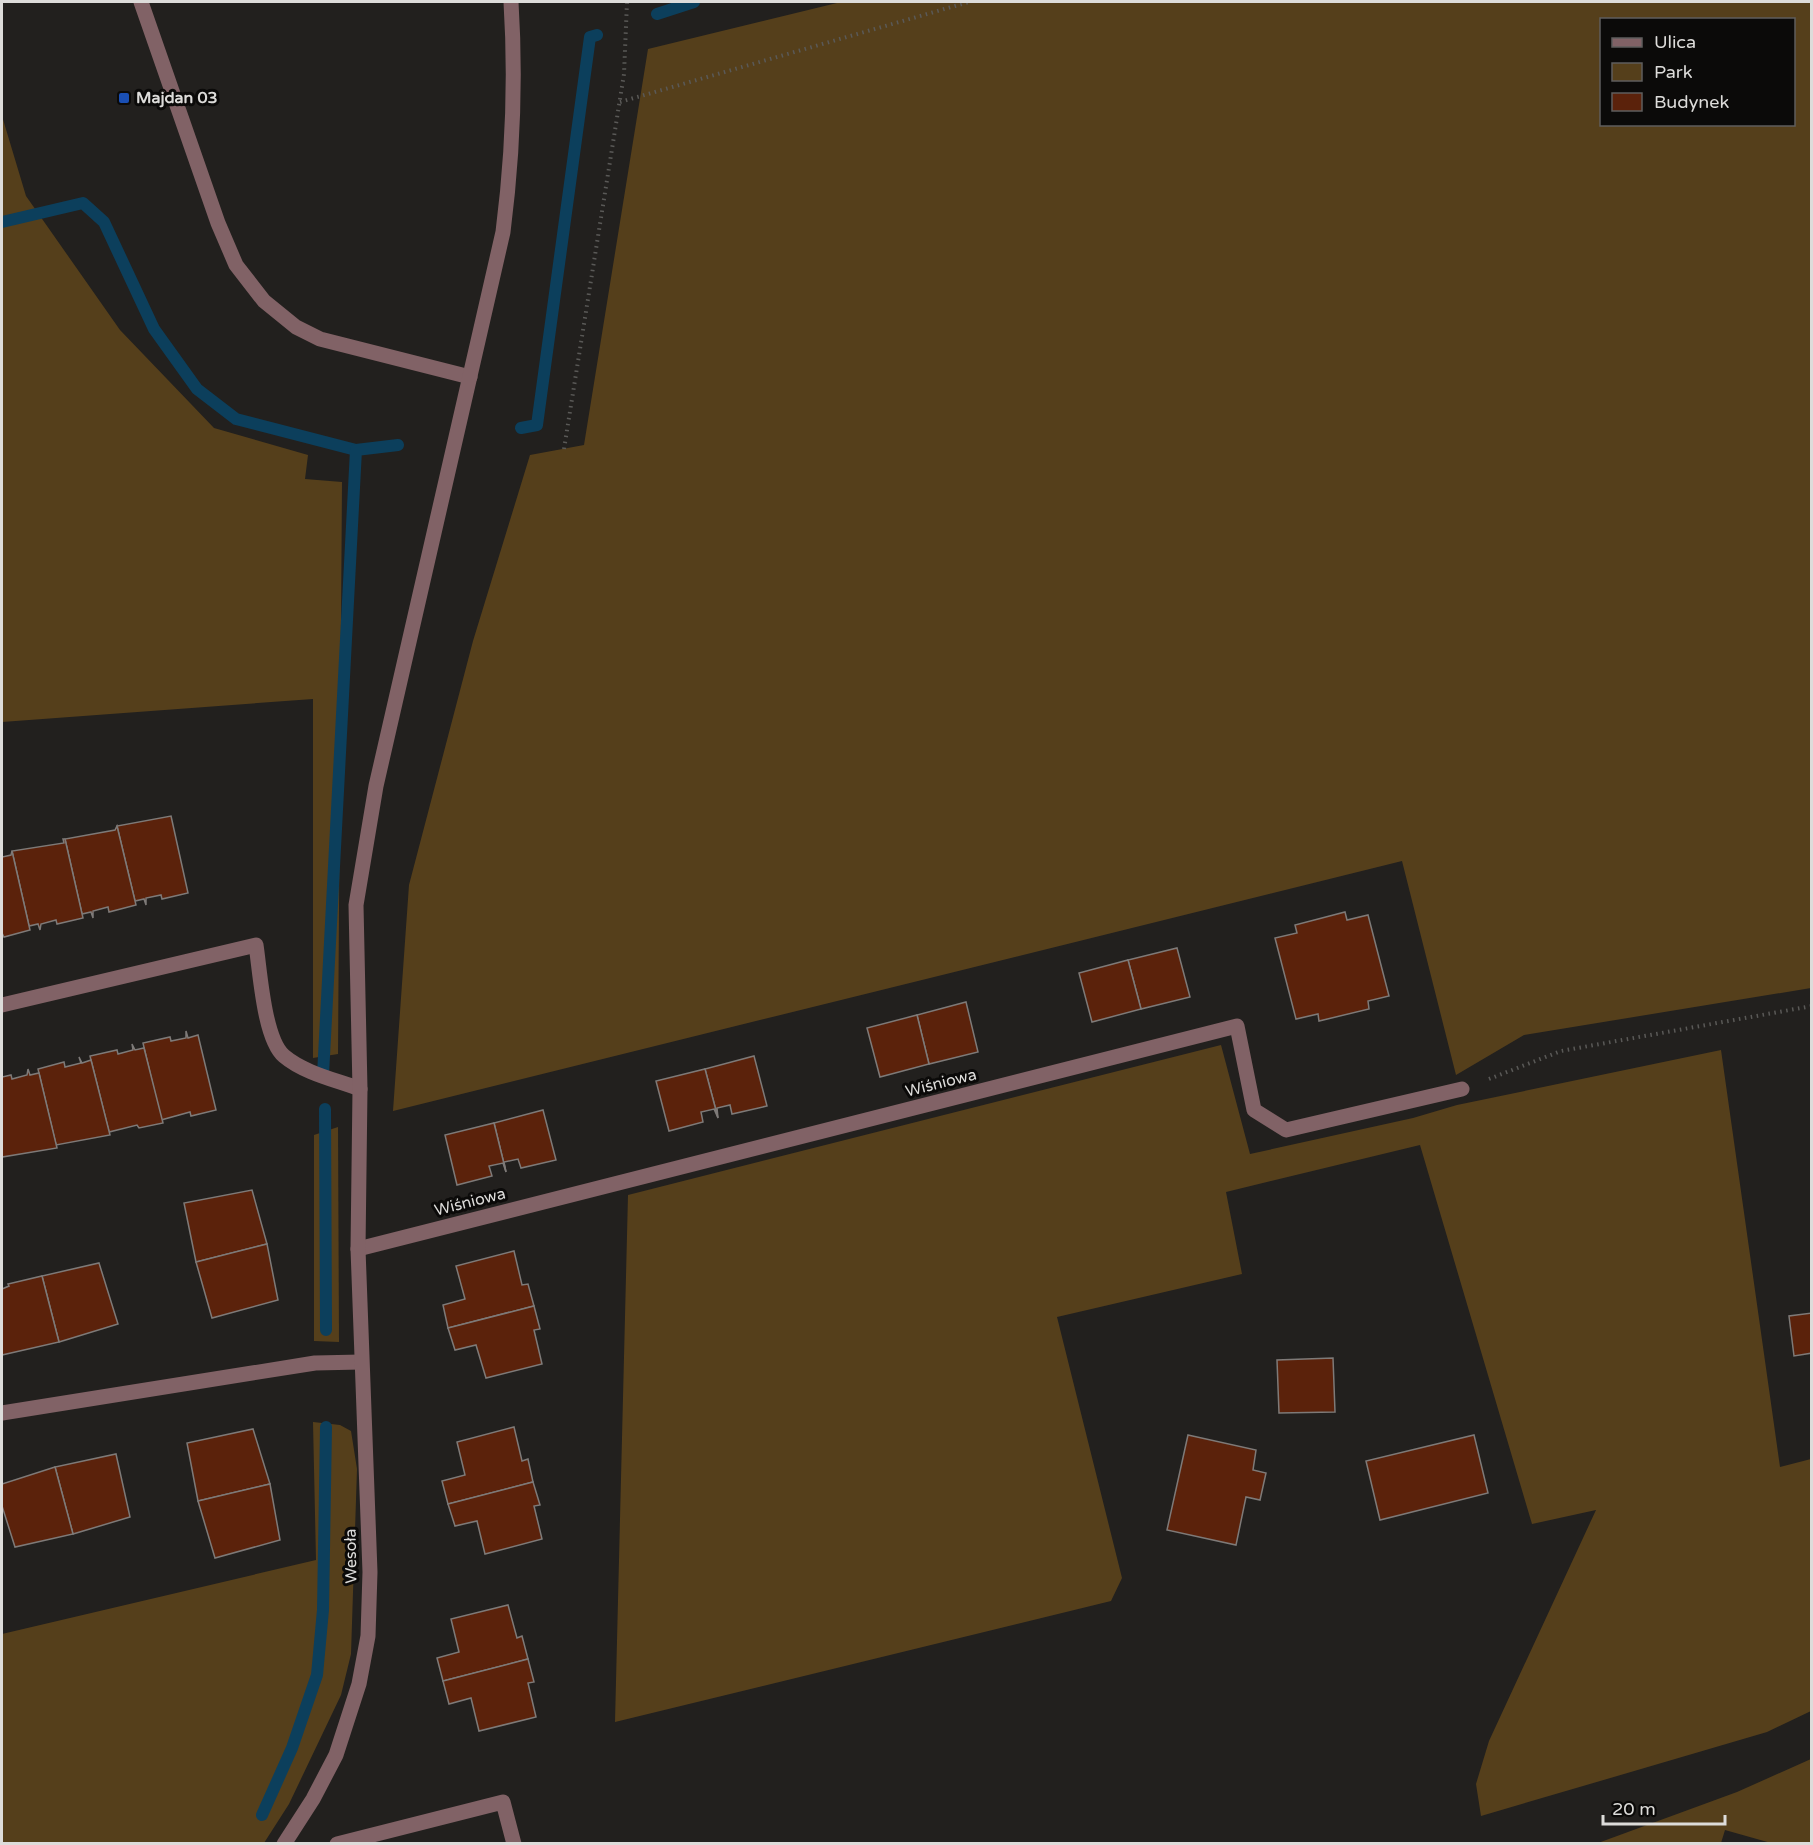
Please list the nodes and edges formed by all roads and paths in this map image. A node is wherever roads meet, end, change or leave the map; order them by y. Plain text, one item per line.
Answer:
1 (141, 2) edge
2 (511, 2) edge
3 (627, 2) edge
4 (969, 2) edge
5 (620, 102) junction
6 (471, 377) junction
7 (564, 448) dead end
8 (2, 1005) edge
9 (1812, 1006) edge
10 (360, 1089) junction
11 (1462, 1089) joint
12 (358, 1249) junction
13 (361, 1362) junction
14 (2, 1413) edge
15 (284, 1844) edge
16 (337, 1844) edge
17 (514, 1844) edge

1 - 6 street
2 - 6 street, Wesoła
3 - 5 path
4 - 5 path
5 - 7 path
6 - 10 street, Wesoła
8 - 10 street
9 - 11 path
10 - 12 street, Wesoła
11 - 12 street, Wiśniowa
12 - 13 street, Wesoła
13 - 14 street
13 - 15 street, Wesoła
16 - 17 street

